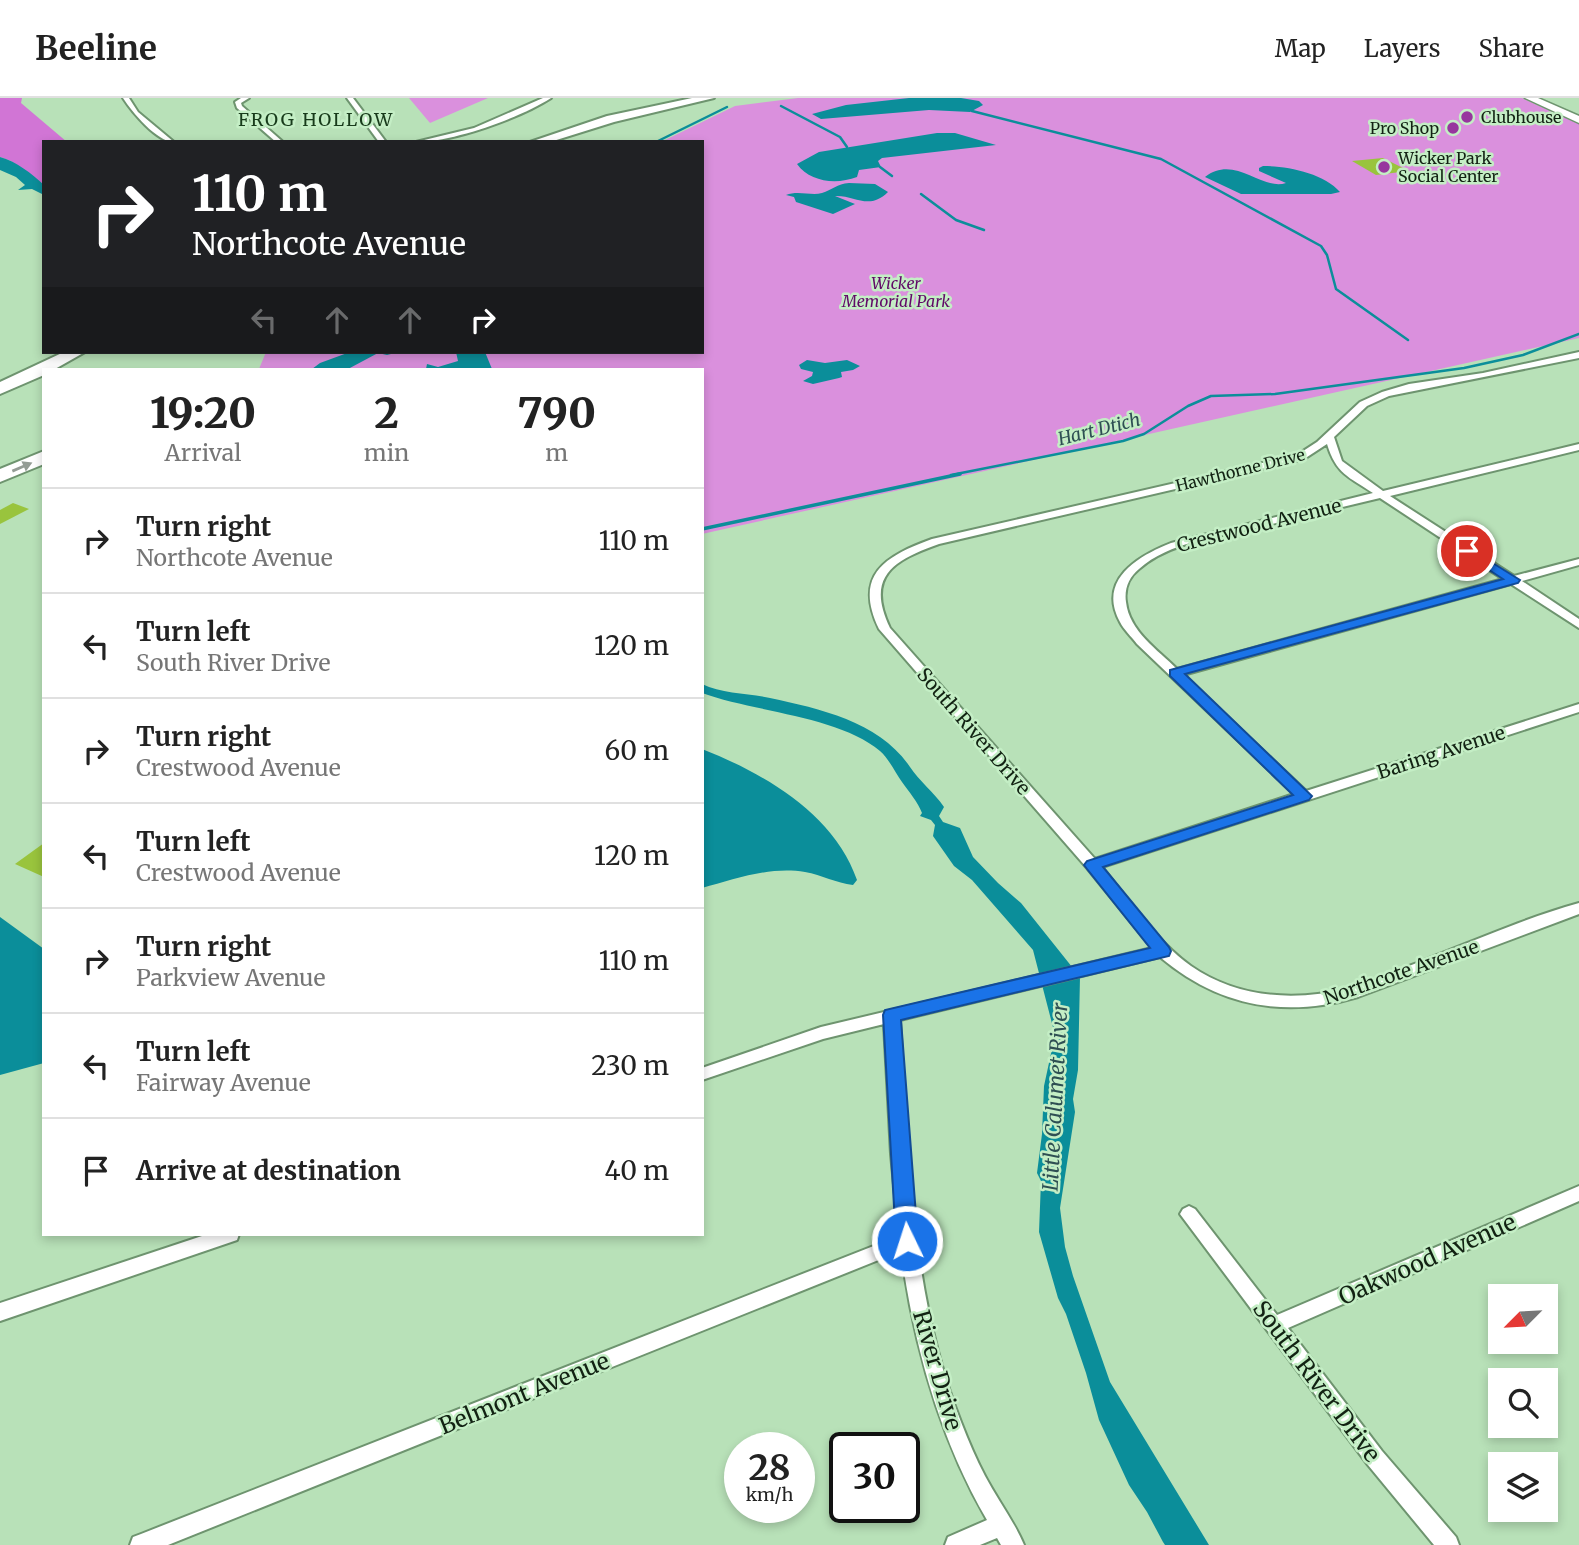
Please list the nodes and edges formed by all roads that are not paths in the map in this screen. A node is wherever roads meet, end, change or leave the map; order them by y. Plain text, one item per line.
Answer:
1 (127, 98) edge
2 (350, 98) edge
3 (548, 98) edge
4 (708, 98) edge
5 (1530, 98) edge
6 (244, 99) edge
7 (1578, 119) edge
8 (169, 140) edge
9 (278, 140) edge
10 (382, 140) edge
11 (428, 140) edge
12 (543, 140) edge
13 (43, 354) edge
14 (73, 354) edge
15 (1579, 355) edge
16 (44, 368) edge
17 (42, 369) edge
18 (0, 372) edge
19 (0, 389) edge
20 (1330, 439) junction
21 (1579, 447) edge
22 (42, 458) edge
23 (0, 476) edge
24 (1381, 495) junction
25 (965, 534) joint
26 (1579, 562) edge
27 (1513, 580) junction
28 (1579, 624) edge
29 (1175, 673) junction
30 (1579, 708) edge
31 (1304, 796) junction
32 (1093, 865) junction
33 (1579, 908) edge
34 (1163, 951) junction
35 (892, 1015) junction
36 (704, 1073) edge
37 (1579, 1193) edge
38 (1189, 1214) dead end
39 (224, 1236) edge
40 (907, 1241) junction
41 (0, 1312) edge
42 (1275, 1325) junction
43 (1000, 1525) junction
44 (141, 1545) edge
45 (956, 1545) edge
46 (1013, 1545) edge
47 (1448, 1545) edge

1 - 8 street
2 - 10 street
3 - 11 street
4 - 12 highway
5 - 7 main road
6 - 9 street
13 - 18 highway
14 - 16 highway
15 - 20 street, Hawthorne Drive
17 - 19 highway
20 - 24 street
20 - 25 street, Hawthorne Drive
21 - 24 street, Crestwood Avenue
23 -> 22 highway
24 - 27 street
24 - 29 street, Crestwood Avenue
25 - 32 street, South River Drive
26 - 27 street
27 - 28 street
27 - 29 street
29 - 31 street, Crestwood Avenue
30 - 31 street, Baring Avenue
31 - 32 street
32 - 34 street, South River Drive
33 - 34 street, Northcote Avenue
34 - 35 street
35 - 36 street
35 - 40 street, River Drive
37 - 42 street, Oakwood Avenue
38 - 42 street, South River Drive
39 - 41 street
40 - 43 street, River Drive
40 - 44 street, Belmont Avenue
42 - 47 street, South River Drive
43 - 45 street
43 - 46 street, River Drive

